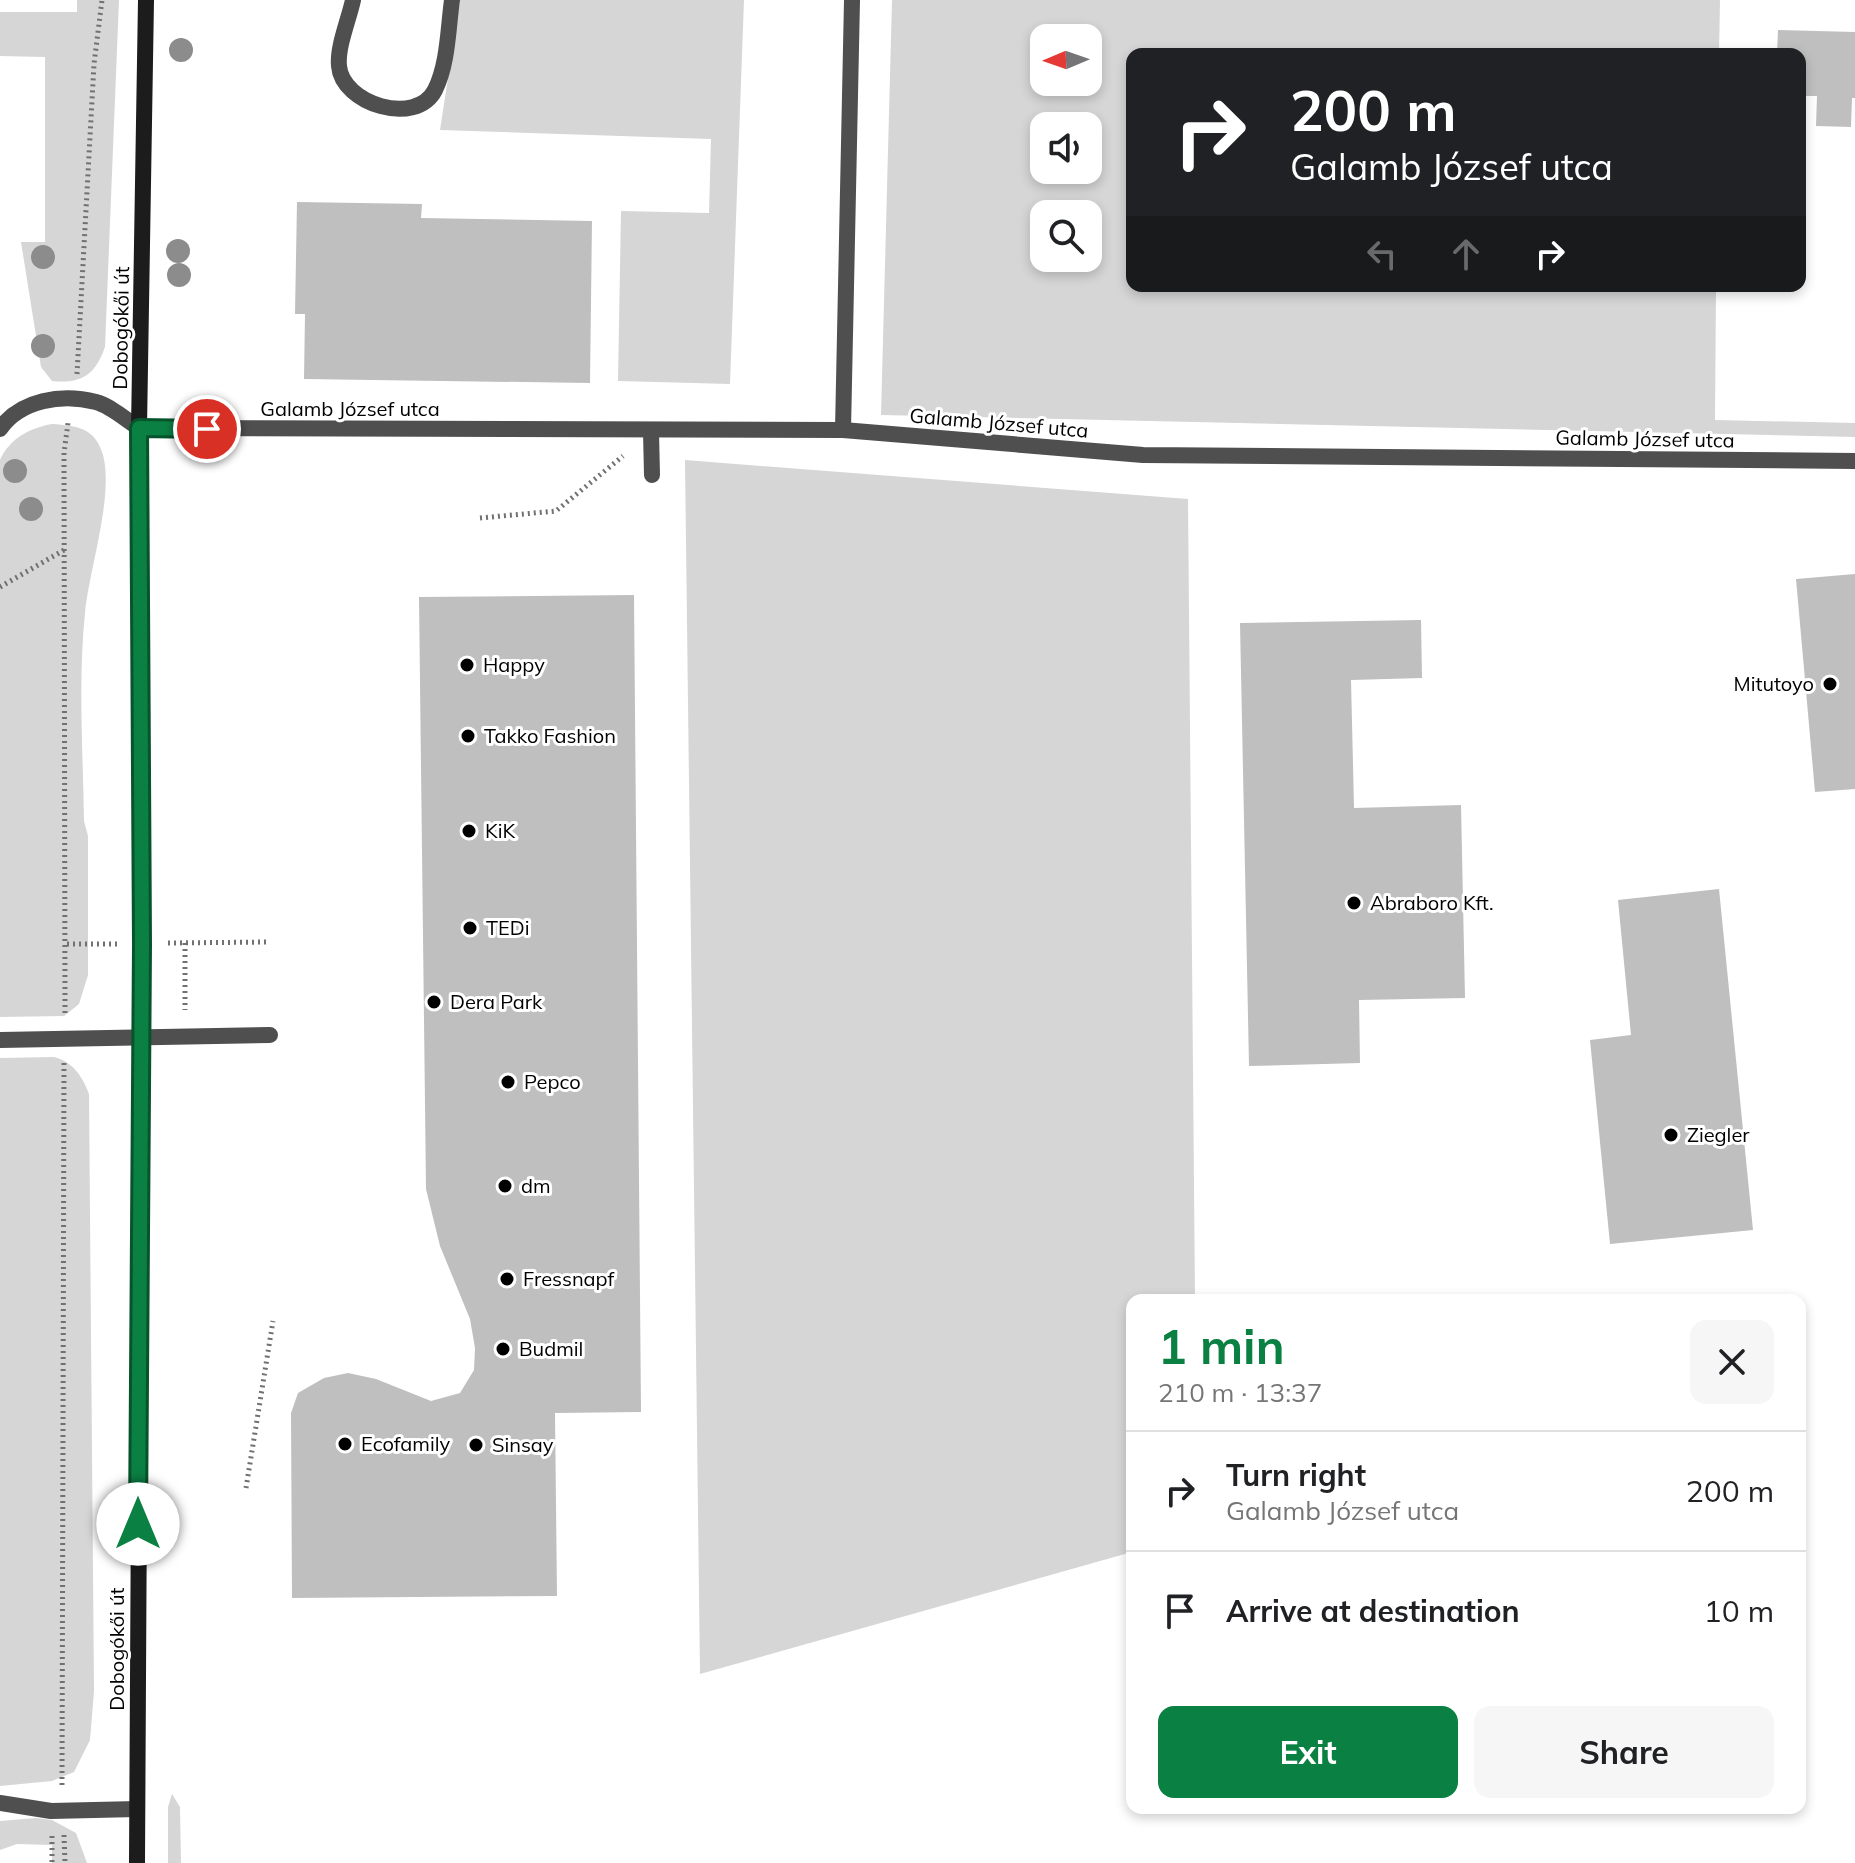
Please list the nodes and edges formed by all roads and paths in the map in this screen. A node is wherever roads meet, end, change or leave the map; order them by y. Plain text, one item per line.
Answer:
1 (102, 0) edge
2 (146, 0) edge
3 (353, 0) edge
4 (452, 0) edge
5 (852, 0) edge
6 (71, 400) junction
7 (139, 428) junction
8 (0, 429) edge
9 (843, 430) junction
10 (651, 432) junction
11 (1855, 461) edge
12 (652, 475) dead end
13 (480, 518) dead end
14 (64, 550) junction
15 (0, 587) edge
16 (269, 942) dead end
17 (270, 1035) dead end
18 (184, 1036) junction
19 (141, 1037) junction
20 (64, 1039) junction
21 (0, 1040) edge
22 (273, 1321) dead end
23 (246, 1488) dead end
24 (0, 1803) edge
25 (137, 1809) junction
26 (62, 1811) junction
27 (65, 1863) edge
28 (137, 1863) edge

1 - 6 path
2 - 7 main road, Dobogókői út
3 - 4 street
5 - 9 street
6 - 7 street
6 - 8 street
6 - 14 path
7 - 10 street, Galamb József utca
7 - 19 main road, Dobogókői út
9 - 10 street, Galamb József utca
9 - 11 street, Galamb József utca
10 - 12 street
10 - 13 path
14 - 15 path
14 - 20 path
16 - 18 path
17 - 18 street
18 - 19 street
19 - 20 street
19 - 25 main road, Dobogókői út
20 - 21 street
20 - 26 path
22 - 23 path
24 - 26 street
25 - 26 street
25 - 28 main road, Dobogókői út
26 - 27 path

